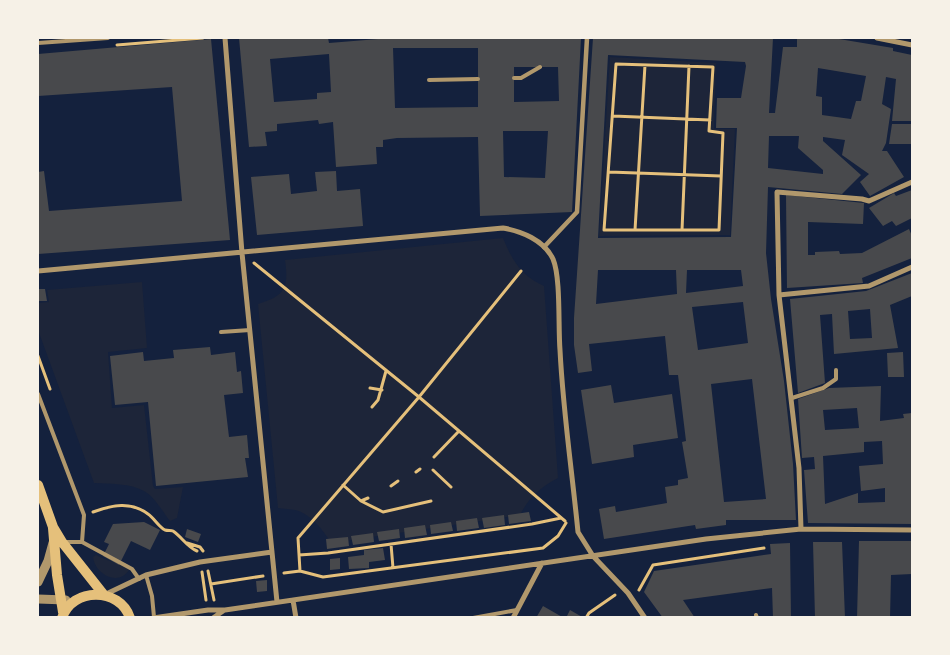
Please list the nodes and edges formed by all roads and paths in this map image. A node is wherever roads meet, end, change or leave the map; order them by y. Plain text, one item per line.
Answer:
1 (108, 38) edge
2 (203, 38) edge
3 (225, 38) edge
4 (588, 38) edge
5 (876, 38) edge
6 (38, 43) edge
7 (115, 45) dead end
8 (912, 45) edge
9 (645, 65) junction
10 (689, 66) junction
11 (540, 67) dead end
12 (514, 78) dead end
13 (429, 80) dead end
14 (478, 80) dead end
15 (612, 116) junction
16 (642, 118) junction
17 (687, 120) junction
18 (710, 120) junction
19 (608, 172) junction
20 (638, 173) junction
21 (685, 175) junction
22 (721, 176) junction
23 (912, 182) edge
24 (635, 230) junction
25 (682, 230) junction
26 (544, 247) junction
27 (242, 253) junction
28 (912, 267) edge
29 (38, 271) edge
30 (521, 271) dead end
31 (780, 295) junction
32 (250, 330) junction
33 (221, 332) dead end
34 (836, 370) dead end
35 (386, 371) junction
36 (370, 388) dead end
37 (382, 390) junction
38 (38, 394) edge
39 (419, 397) junction
40 (792, 398) junction
41 (372, 407) dead end
42 (459, 432) junction
43 (434, 458) dead end
44 (420, 469) dead end
45 (433, 470) dead end
46 (416, 472) dead end
47 (398, 481) dead end
48 (38, 485) edge
49 (343, 485) junction
50 (391, 486) dead end
51 (451, 487) dead end
52 (368, 498) dead end
53 (431, 500) dead end
54 (361, 501) junction
55 (84, 515) junction
56 (561, 518) junction
57 (566, 522) junction
58 (801, 529) junction
59 (912, 530) edge
60 (578, 532) junction
61 (58, 542) junction
62 (82, 542) junction
63 (185, 543) junction
64 (391, 544) junction
65 (764, 548) dead end
66 (272, 552) junction
67 (299, 555) junction
68 (592, 556) junction
69 (203, 562) junction
70 (542, 563) junction
71 (393, 568) junction
72 (300, 572) dead end
73 (146, 575) junction
74 (323, 577) dead end
75 (139, 579) junction
76 (38, 582) edge
77 (624, 589) junction
78 (638, 592) dead end
79 (104, 595) junction
80 (38, 599) edge
81 (61, 600) junction
82 (293, 600) junction
83 (74, 601) junction
84 (277, 602) junction
85 (208, 610) junction
86 (215, 610) junction
87 (225, 610) junction
88 (517, 610) junction
89 (62, 615) edge
90 (154, 617) edge
91 (130, 618) edge
92 (213, 618) edge
93 (296, 618) edge
94 (474, 618) edge
95 (513, 618) edge
96 (586, 618) edge
97 (645, 618) edge

1 - 6 lane
2 - 7 path
3 - 27 street
4 - 26 street
5 - 8 street
9 - 10 path
9 - 15 path
9 - 16 path
10 - 17 path
10 - 18 path
11 - 12 lane
13 - 14 lane
15 - 16 path
15 - 19 path
16 - 17 path
16 - 20 path
17 - 18 path
17 - 21 path
18 - 22 path
19 - 20 path
19 - 24 path
20 - 21 path
20 - 24 path
21 - 22 path
21 - 25 path
22 - 25 path
23 - 31 street
24 - 25 path
26 - 27 street
26 - 60 street
27 - 29 street
27 - 32 street
27 - 35 path
28 - 31 street
30 - 39 path
31 - 40 street
32 - 33 lane
32 - 66 street
34 - 40 lane
35 - 37 path
35 - 39 path
36 - 37 path
37 - 41 path
38 - 55 lane
39 - 42 path
39 - 49 path
40 - 58 street
42 - 43 path
42 - 56 path
44 - 46 path
45 - 51 path
47 - 50 path
48 - 61 main road
49 - 54 path
49 - 67 path
52 - 54 path
53 - 54 path
55 - 62 lane
55 - 63 path
56 - 57 path
56 - 64 path
57 - 60 path
57 - 71 path
58 - 59 street
58 - 68 street
60 - 68 street
61 - 62 lane
61 - 76 street
61 - 79 main road
61 - 81 main road
62 - 75 lane
63 - 69 path
63 - 69 path
64 - 67 path
64 - 71 path
65 - 78 path
66 - 69 street
66 - 84 street
67 - 72 path
68 - 70 street
68 - 77 street
69 - 73 street
69 - 85 path
69 - 86 path
70 - 82 street
70 - 88 street
71 - 74 path
73 - 75 street
73 - 90 lane
75 - 79 street
77 - 96 path
77 - 97 street
79 - 83 main road
79 - 91 main road
80 - 81 street
81 - 83 street
81 - 89 main road
82 - 84 street
82 - 93 street
83 - 89 main road
84 - 87 street
85 - 86 street
85 - 90 street
86 - 87 street
87 - 92 street
88 - 94 lane
88 - 95 street

